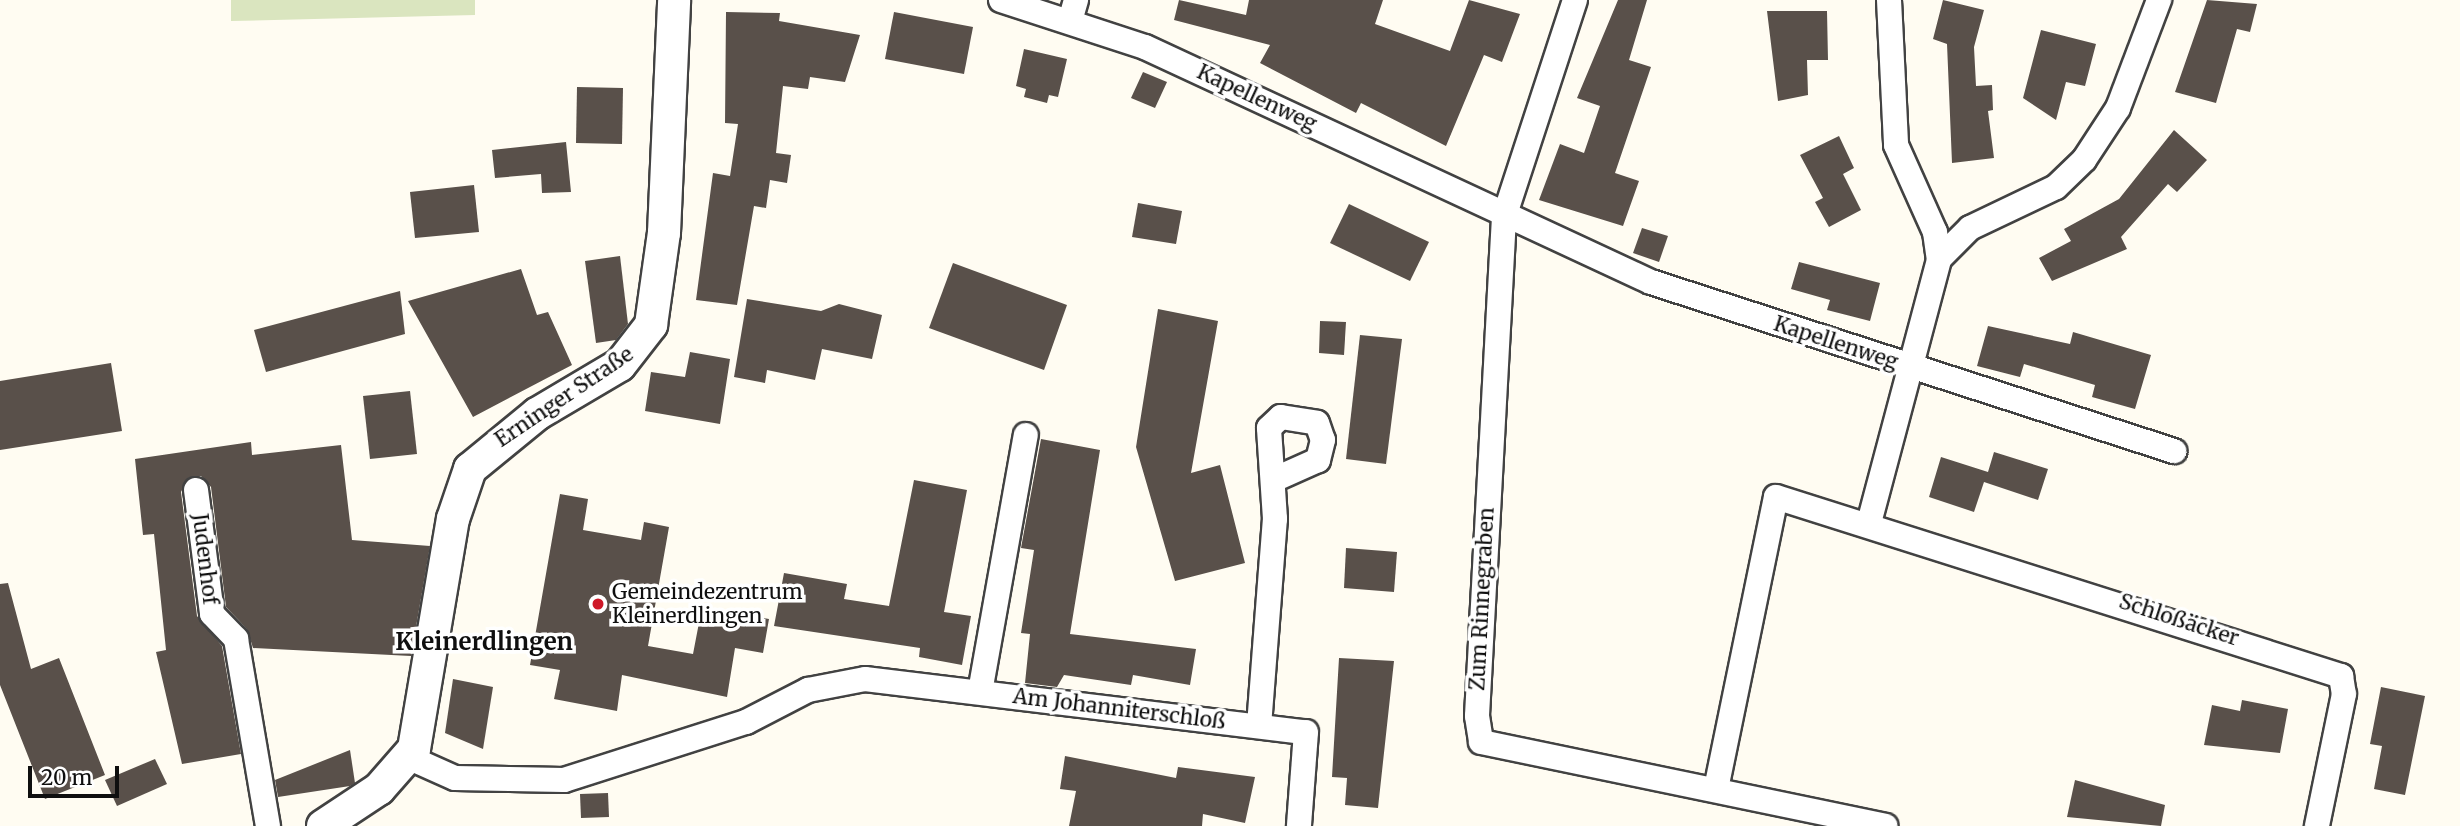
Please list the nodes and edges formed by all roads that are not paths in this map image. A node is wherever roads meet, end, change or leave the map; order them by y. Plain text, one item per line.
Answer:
1 (674, 0) edge
2 (1001, 0) edge
3 (1575, 0) edge
4 (1889, 0) edge
5 (2159, 0) edge
6 (1073, 11) edge
7 (1504, 217) junction
8 (1939, 259) junction
9 (1910, 368) junction
10 (1026, 435) dead end
11 (2174, 452) dead end
12 (1273, 480) dead end
13 (196, 490) dead end
14 (1869, 523) junction
15 (979, 692) junction
16 (1259, 726) junction
17 (410, 758) junction
18 (1716, 789) junction
19 (268, 826) edge
20 (323, 826) edge
21 (1299, 826) edge
22 (1885, 826) edge
23 (2317, 826) edge

1 - 17 street, Erninger Straße
2 - 6 street, Kapellenweg
3 - 7 street
4 - 8 street
5 - 8 street
6 - 7 street, Kapellenweg
7 - 9 street, Kapellenweg
7 - 18 street, Zum Rinnegraben
8 - 9 street
9 - 11 street, Kapellenweg
9 - 14 street
10 - 15 street
12 - 16 street
13 - 19 street, Judenhof
14 - 18 street, Schloßäcker
14 - 23 street, Schloßäcker
15 - 16 street, Am Johanniterschloß
15 - 17 street, Am Johanniterschloß
16 - 21 street, Am Johanniterschloß
17 - 20 street, Erninger Straße
18 - 22 street

